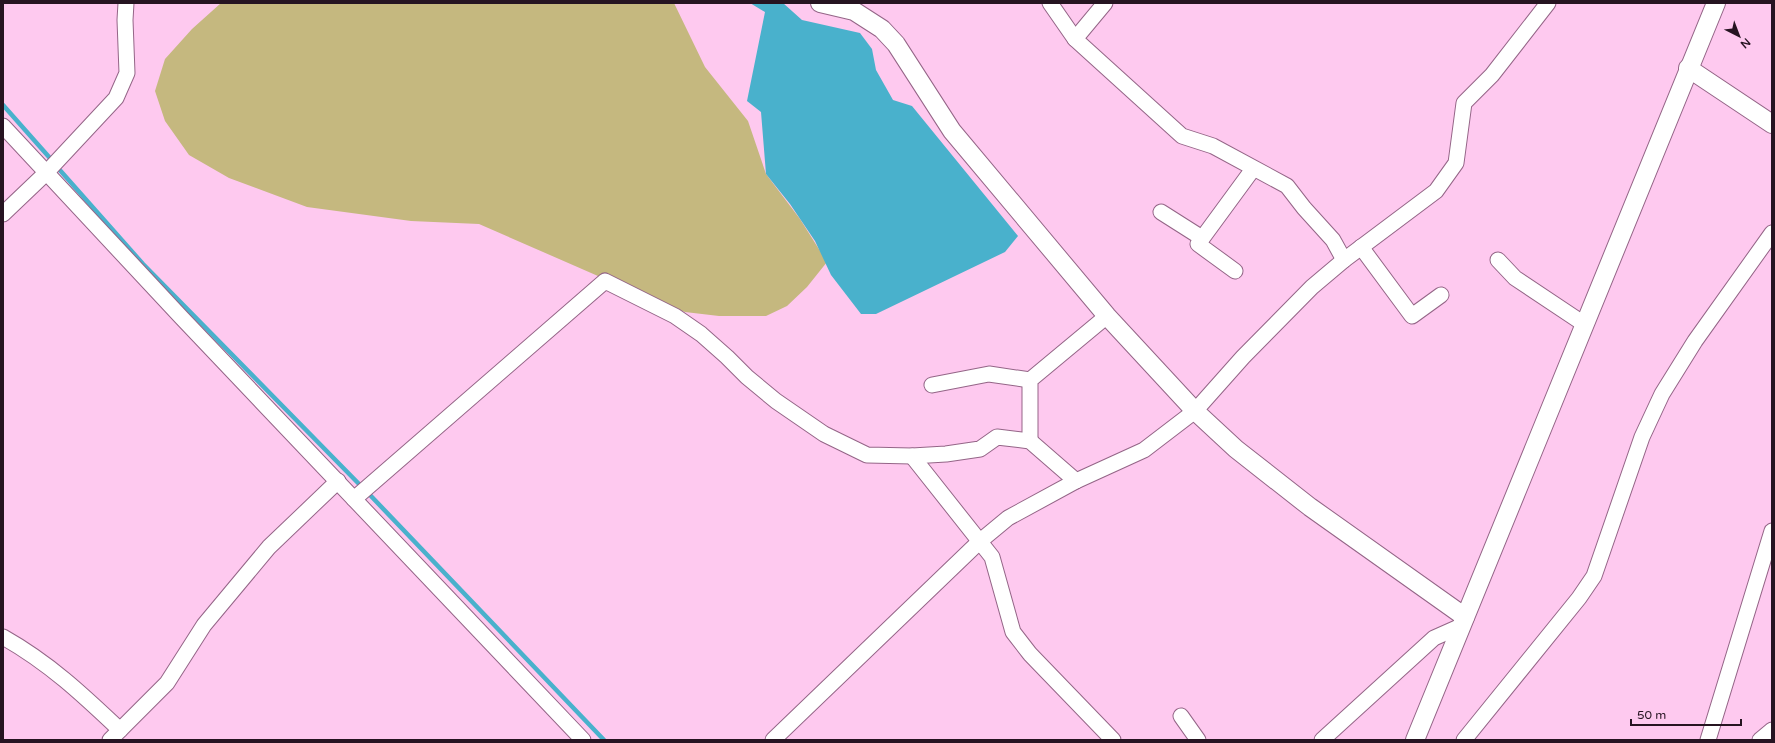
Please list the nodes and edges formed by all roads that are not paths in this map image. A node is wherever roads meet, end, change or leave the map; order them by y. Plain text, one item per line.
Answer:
1 (126, 3) edge
2 (820, 3) edge
3 (1050, 3) edge
4 (1105, 3) edge
5 (1548, 3) edge
6 (1716, 3) edge
7 (1075, 39) junction
8 (1688, 68) junction
9 (1772, 124) edge
10 (3, 126) edge
11 (1253, 169) junction
12 (46, 172) junction
13 (1161, 212) dead end
14 (3, 214) edge
15 (1772, 233) edge
16 (1202, 238) junction
17 (1361, 247) junction
18 (1344, 260) junction
19 (1498, 260) dead end
20 (1235, 270) dead end
21 (1441, 295) dead end
22 (1107, 316) junction
23 (1584, 324) junction
24 (1030, 380) junction
25 (932, 385) dead end
26 (1195, 411) junction
27 (1030, 441) junction
28 (912, 456) junction
29 (338, 481) junction
30 (1076, 481) junction
31 (354, 499) junction
32 (1772, 531) edge
33 (979, 542) junction
34 (1463, 621) junction
35 (3, 637) edge
36 (1181, 716) dead end
37 (1772, 730) edge
38 (115, 735) edge
39 (584, 740) edge
40 (773, 740) edge
41 (1113, 740) edge
42 (1198, 740) edge
43 (1322, 740) edge
44 (1415, 740) edge
45 (1464, 740) edge
46 (1708, 740) edge
47 (1760, 740) edge

1 - 12 street
2 - 22 street
3 - 7 street
4 - 7 street
5 - 17 street
6 - 8 street
7 - 11 street
8 - 9 street
8 - 23 street
10 - 12 street
11 - 16 street
11 - 18 street
12 - 14 street
12 - 29 street
13 - 16 street
15 - 45 street
16 - 20 street
17 - 18 street
17 - 21 street
18 - 26 street
19 - 23 street
22 - 24 street
22 - 26 street
23 - 34 street
24 - 25 street
24 - 27 street
26 - 30 street
26 - 34 street
27 - 28 street
27 - 30 street
28 - 31 street
28 - 33 street
29 - 31 street
29 - 38 street
30 - 33 street
31 - 39 street
32 - 46 street
33 - 40 street
33 - 41 street
34 - 43 street
34 - 44 street
35 - 38 street
36 - 42 street
37 - 47 street

